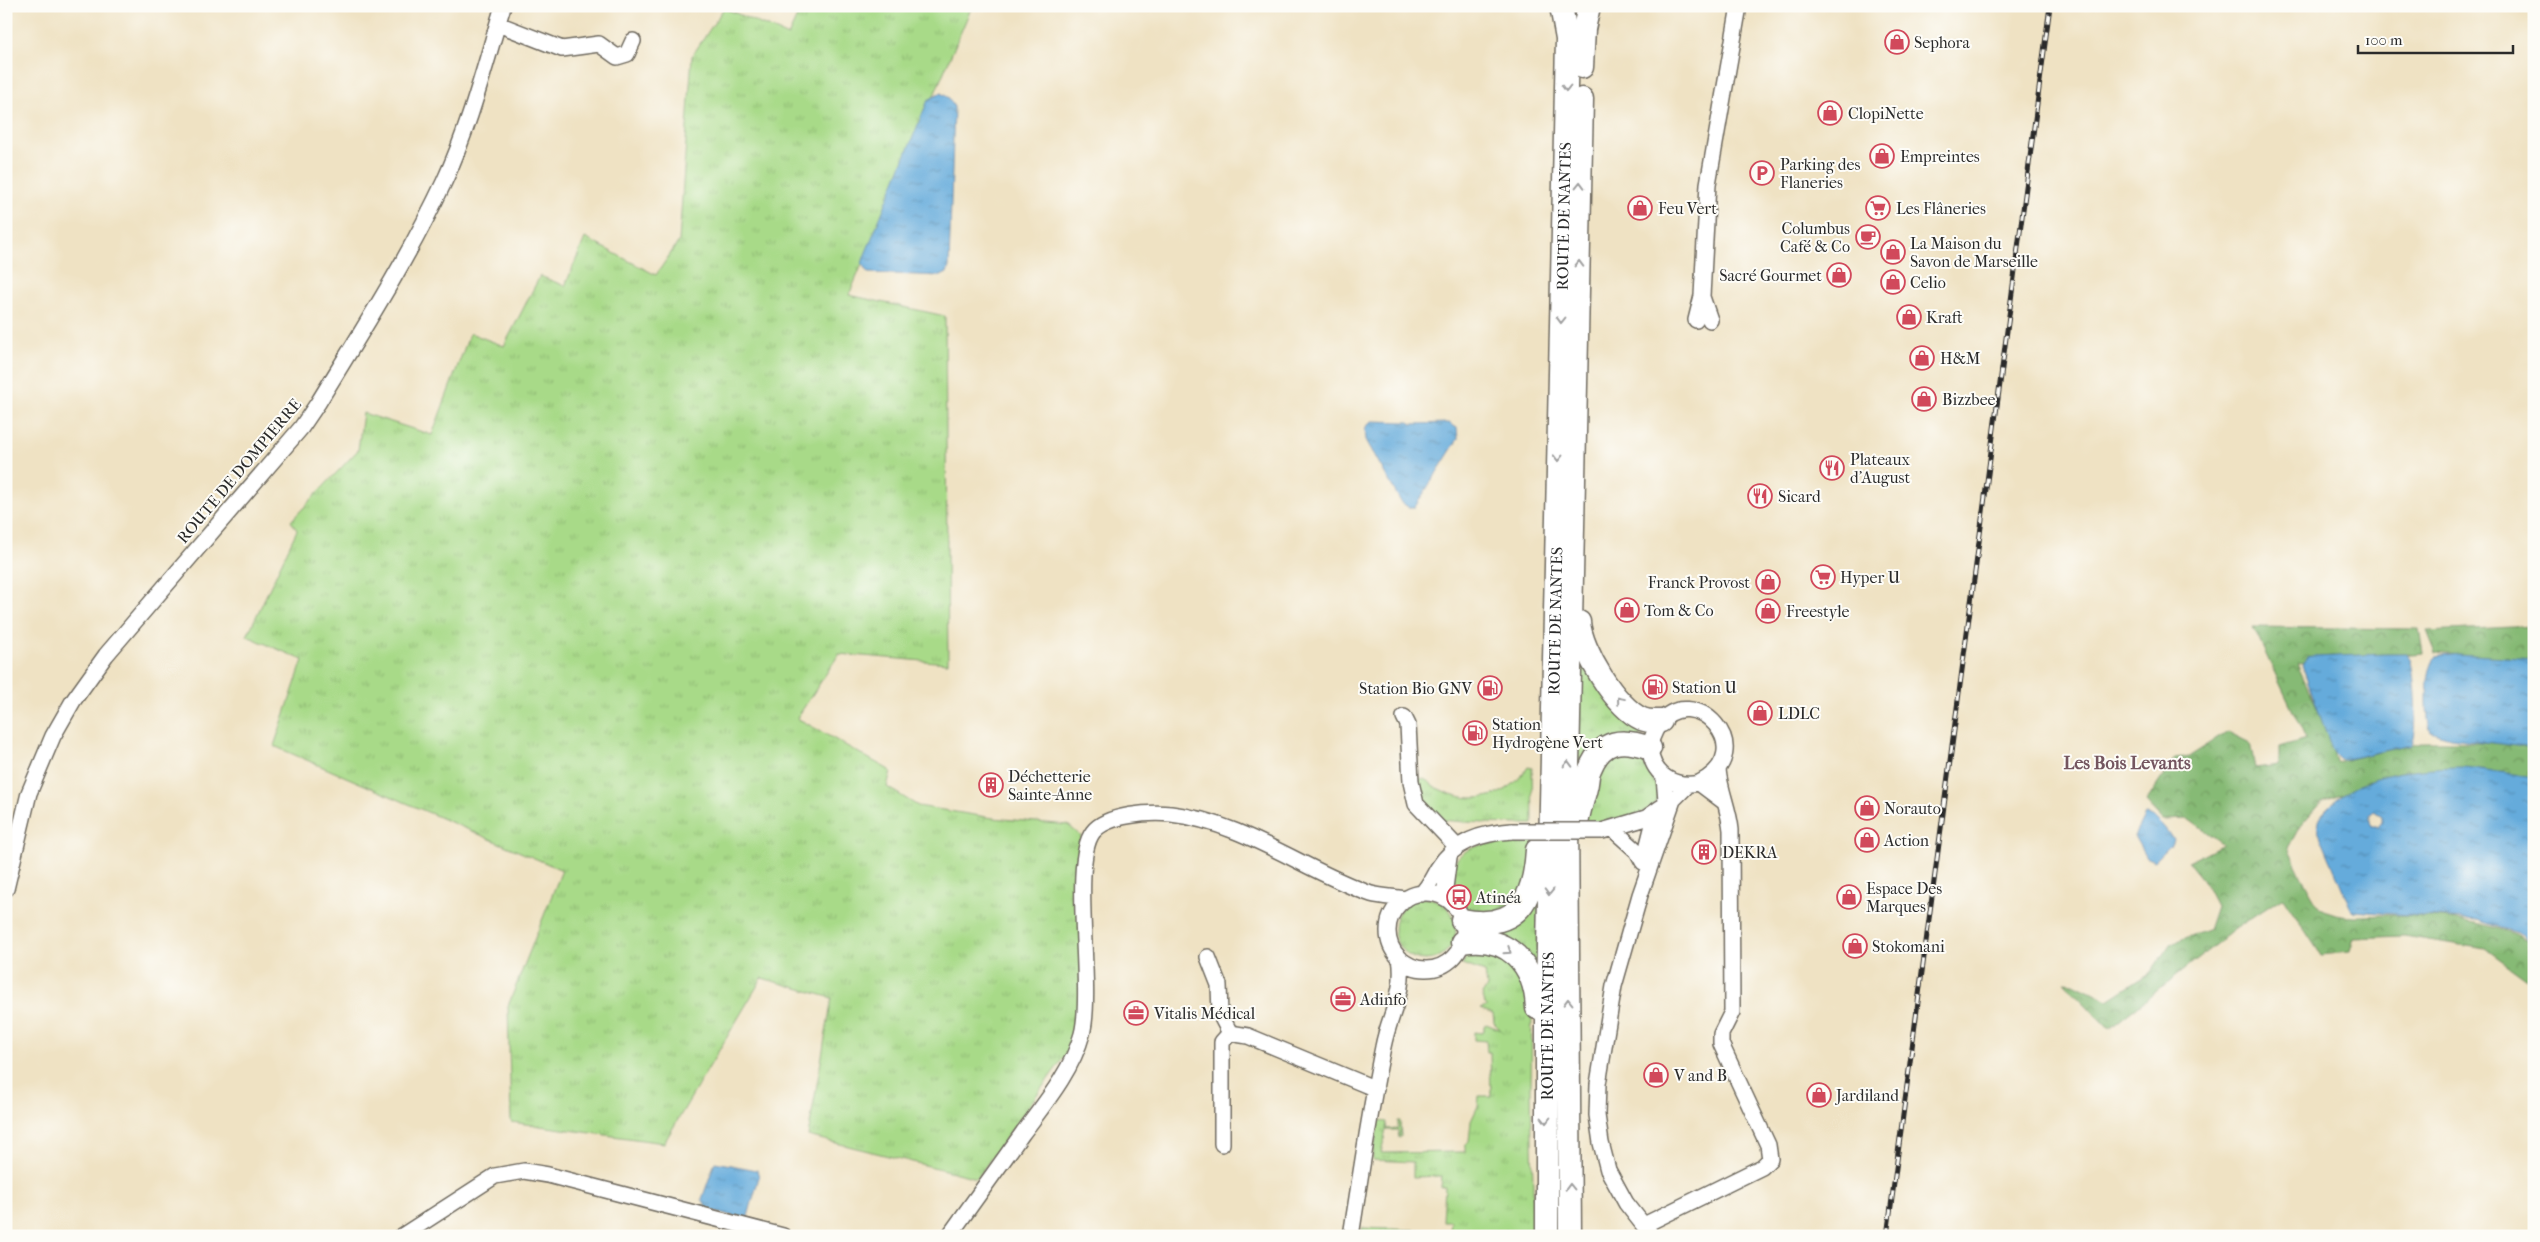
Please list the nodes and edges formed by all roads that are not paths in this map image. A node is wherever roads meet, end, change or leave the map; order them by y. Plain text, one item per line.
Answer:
1 (503, 6) edge
2 (1561, 6) edge
3 (1589, 6) edge
4 (1739, 6) edge
5 (498, 24) junction
6 (633, 41) dead end
7 (1703, 320) dead end
8 (1572, 552) junction
9 (1554, 605) junction
10 (1404, 717) dead end
11 (1661, 721) junction
12 (1650, 748) junction
13 (1718, 770) junction
14 (1664, 777) junction
15 (1694, 784) junction
16 (1666, 801) junction
17 (1723, 801) junction
18 (1666, 819) junction
19 (1651, 828) junction
20 (1609, 832) junction
21 (1453, 852) junction
22 (1567, 860) junction
23 (1643, 862) junction
24 (6, 889) edge
25 (1372, 894) junction
26 (1421, 894) junction
27 (1640, 895) junction
28 (1406, 899) junction
29 (1448, 900) junction
30 (1390, 919) junction
31 (1462, 920) junction
32 (1462, 942) junction
33 (1208, 957) dead end
34 (1400, 958) junction
35 (1423, 969) junction
36 (1400, 993) junction
37 (1230, 1033) junction
38 (1547, 1071) junction
39 (1376, 1089) junction
40 (1222, 1144) dead end
41 (1648, 1230) edge
42 (402, 1236) edge
43 (783, 1236) edge
44 (949, 1236) edge
45 (1351, 1236) edge
46 (1547, 1236) edge
47 (1570, 1236) edge

1 - 5 street, ROUTE DE DOMPIERRE
2 -> 9 highway, ROUTE DE NANTES
8 -> 3 highway, ROUTE DE NANTES
4 - 7 street
5 - 6 street
5 - 24 street, ROUTE DE DOMPIERRE
11 -> 8 highway
22 -> 8 highway, ROUTE DE NANTES
9 - 31 highway
9 -> 38 highway, ROUTE DE NANTES
10 - 21 street
11 - 12 street
11 - 13 street
12 - 14 street
12 - 22 highway
13 - 15 street
13 - 17 street
14 - 15 street
14 - 16 street
15 - 17 street
15 - 18 street
16 - 19 street
16 - 20 street
17 - 41 street
18 - 19 street
18 - 27 street
19 - 20 street
19 - 23 street
20 - 21 street, bridge
20 - 23 street
21 - 26 street
21 - 29 street
47 -> 22 highway, ROUTE DE NANTES
23 - 27 street
25 - 28 street
25 - 30 street
25 - 44 street
26 - 28 street
26 - 29 street
27 - 41 street
28 - 30 street
29 - 31 street
30 - 34 street
31 - 32 street
32 - 35 street
32 -> 38 highway
33 - 37 street
34 - 35 street
34 - 36 street
35 - 36 street
36 - 39 street
37 - 39 street
37 - 40 street
38 -> 46 highway, ROUTE DE NANTES
39 - 45 street
42 - 43 street

